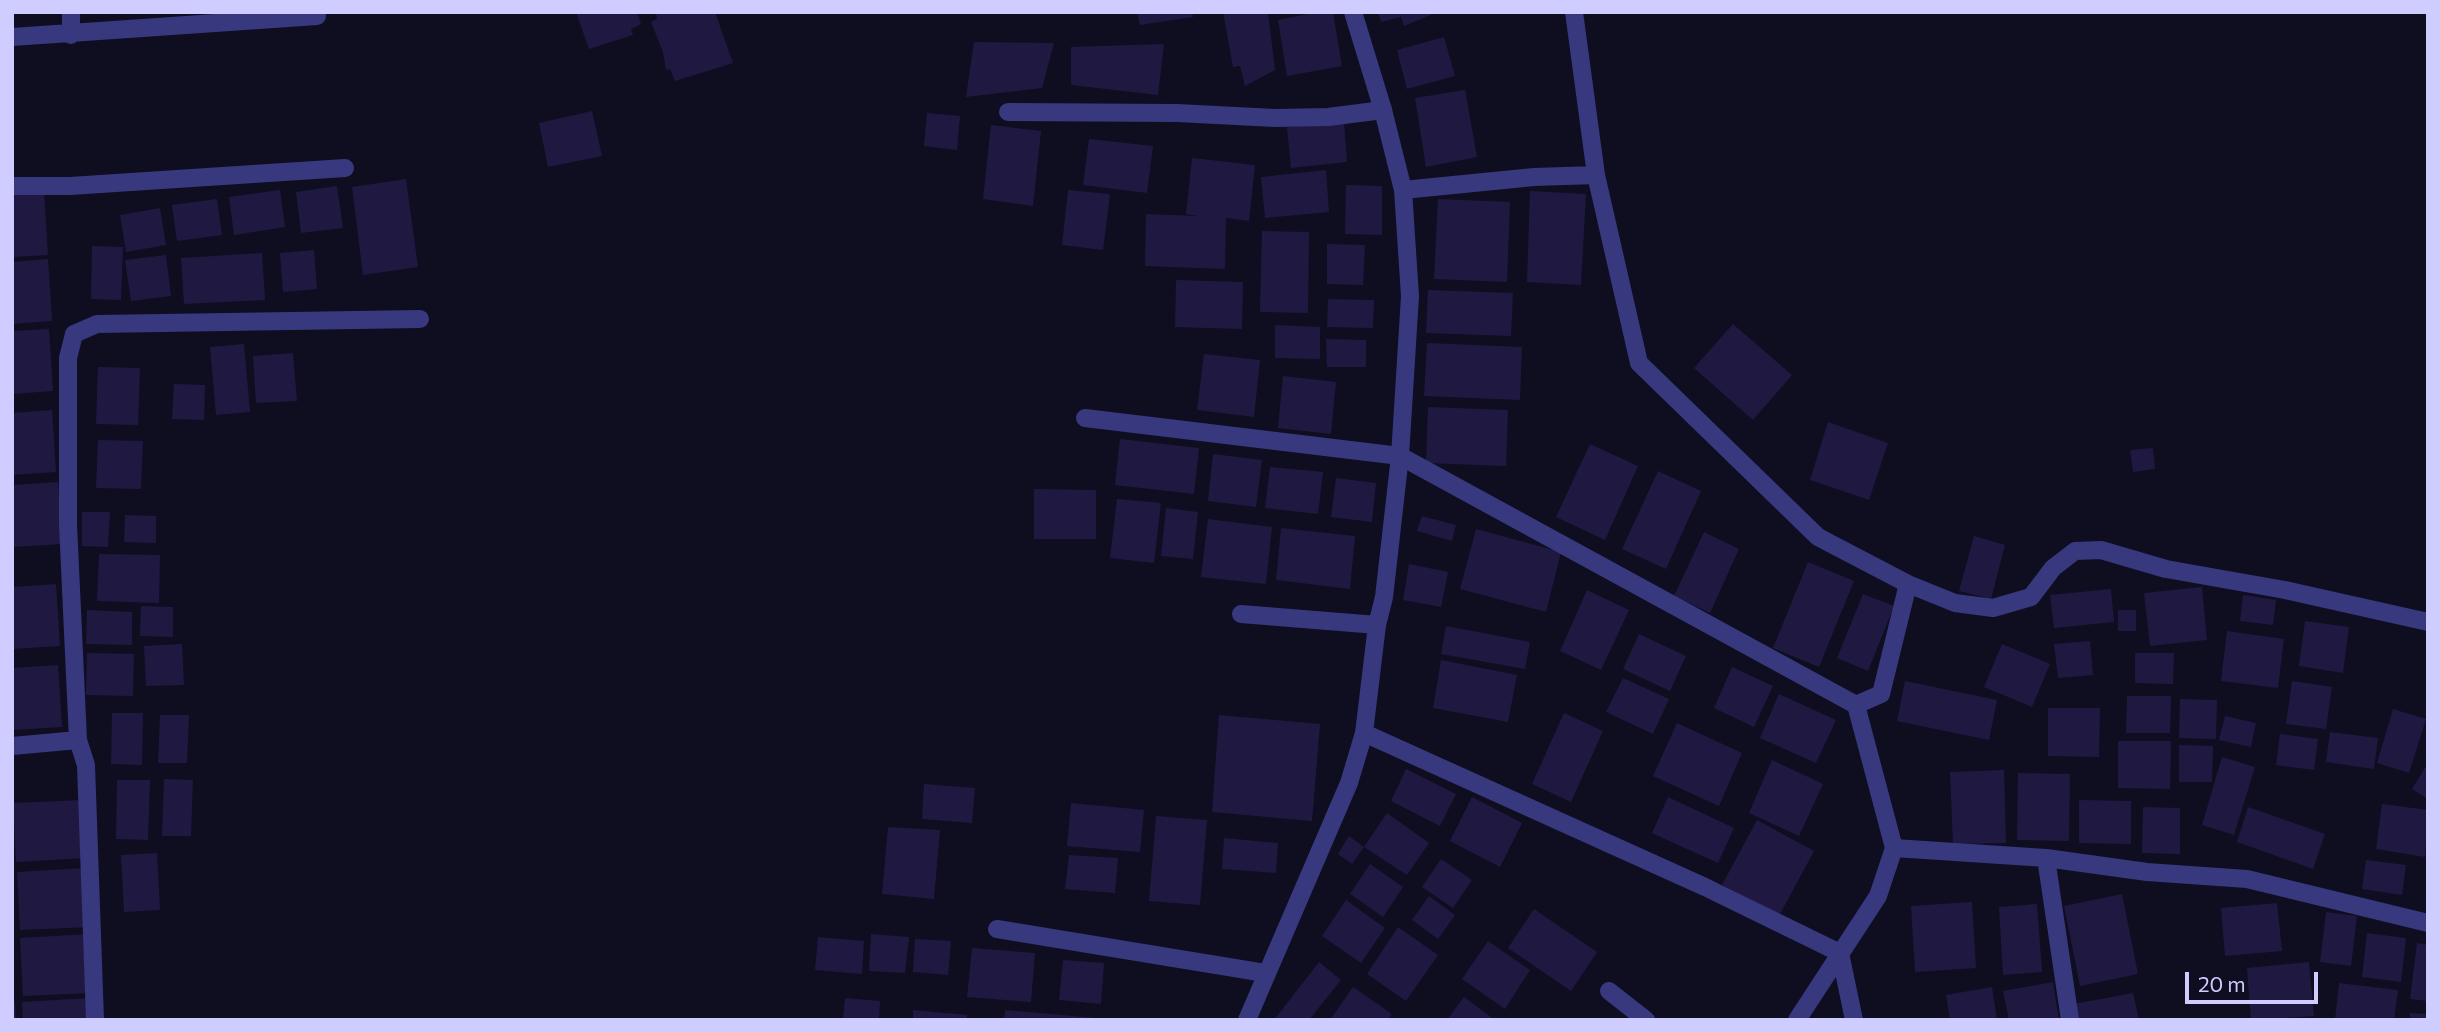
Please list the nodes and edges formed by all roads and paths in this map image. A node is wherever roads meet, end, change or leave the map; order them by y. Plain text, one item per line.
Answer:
1 (71, 12) edge
2 (1353, 12) edge
3 (1574, 12) edge
4 (317, 16) dead end
5 (71, 35) junction
6 (12, 37) edge
7 (1383, 110) junction
8 (1008, 112) dead end
9 (345, 169) dead end
10 (1596, 175) junction
11 (12, 186) edge
12 (1403, 190) junction
13 (420, 319) dead end
14 (1085, 418) dead end
15 (1400, 456) junction
16 (1908, 584) junction
17 (1241, 614) dead end
18 (2428, 622) edge
19 (1377, 625) junction
20 (1856, 705) junction
21 (1364, 733) junction
22 (78, 740) junction
23 (12, 746) edge
24 (1894, 848) junction
25 (2046, 858) junction
26 (2428, 923) edge
27 (997, 929) dead end
28 (1840, 953) junction
29 (1265, 974) junction
30 (1609, 991) dead end
31 (96, 1020) edge
32 (1247, 1020) edge
33 (1646, 1020) edge
34 (1797, 1020) edge
35 (1854, 1020) edge
36 (2070, 1020) edge

1 - 5 street
2 - 7 street
3 - 10 street
4 - 5 street
5 - 6 street
7 - 8 street
7 - 12 street
9 - 11 street
10 - 12 street
10 - 16 street
12 - 15 street
13 - 22 street
14 - 15 street
15 - 19 street
15 - 20 street
16 - 18 street
16 - 20 street
17 - 19 street
19 - 21 street
20 - 24 street
21 - 28 street
21 - 29 street
22 - 23 street
22 - 31 street
24 - 25 street
24 - 28 street
25 - 26 street
25 - 36 street
27 - 29 street
28 - 34 street
28 - 35 street
29 - 32 street
30 - 33 street

